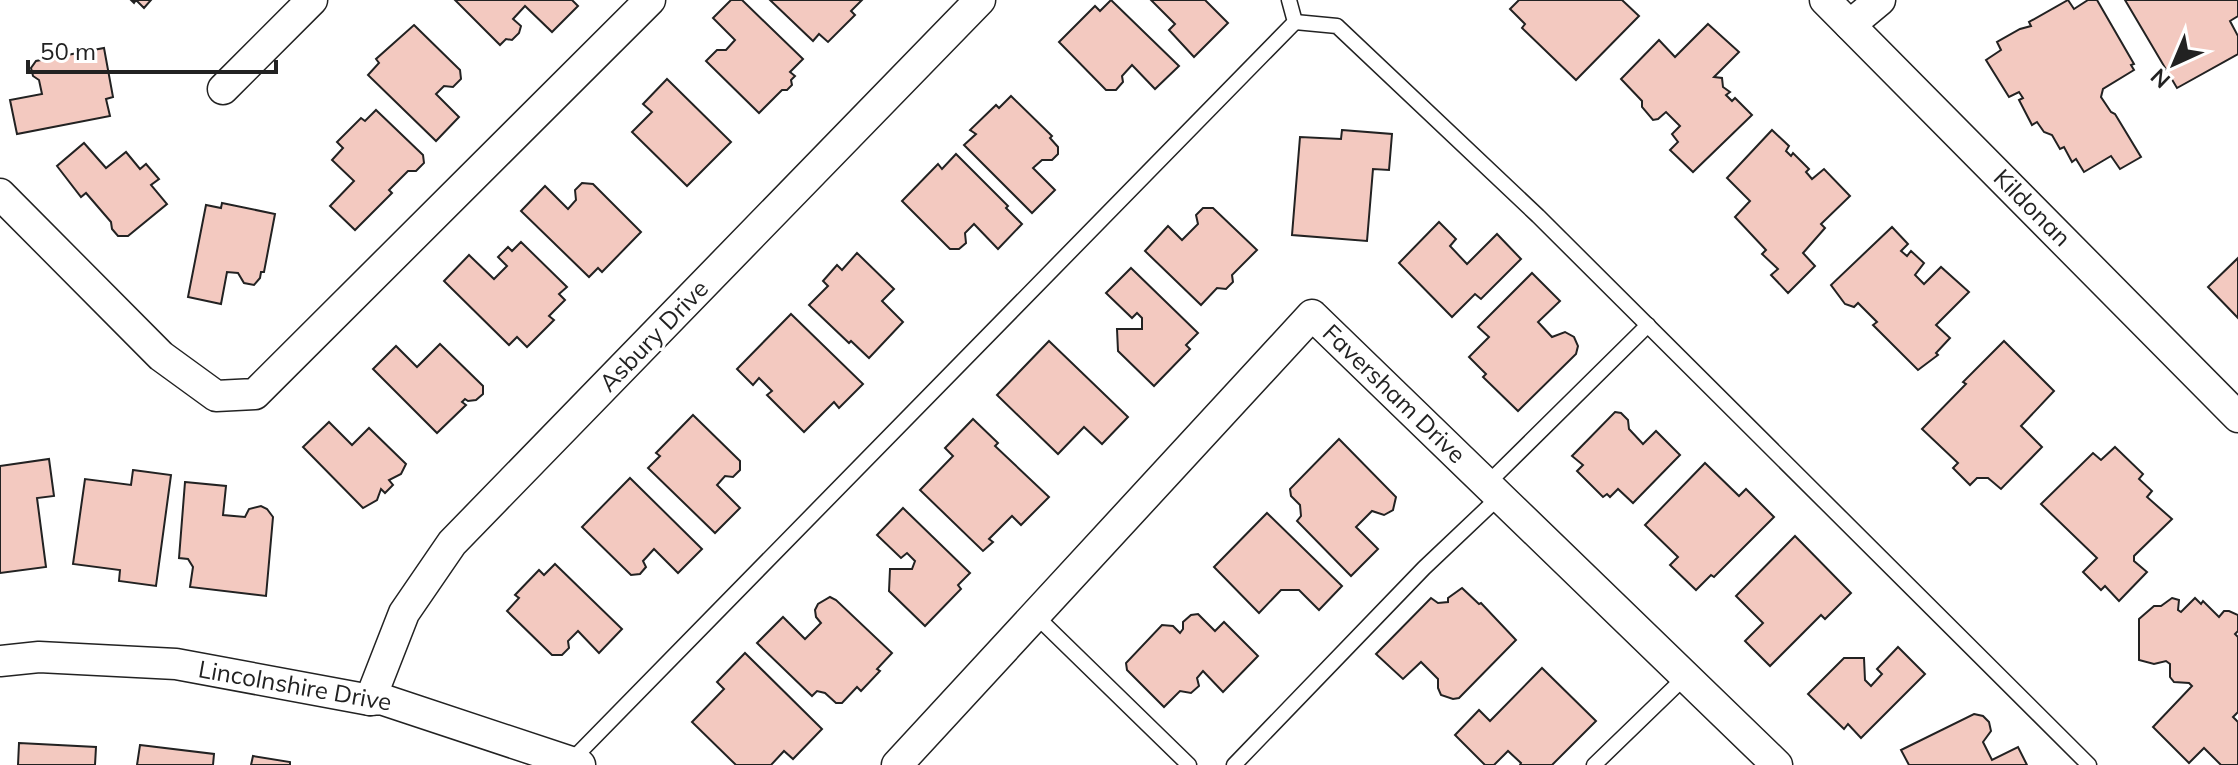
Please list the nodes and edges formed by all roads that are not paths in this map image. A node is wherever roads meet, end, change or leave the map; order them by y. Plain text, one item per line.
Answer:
1 (312, 0) edge
2 (650, 0) edge
3 (1289, 0) edge
4 (1825, 0) edge
5 (1880, 0) edge
6 (977, 1) edge
7 (1295, 22) junction
8 (1850, 25) junction
9 (223, 89) dead end
10 (0, 194) edge
11 (1648, 325) junction
12 (2238, 417) edge
13 (1494, 490) junction
14 (1035, 615) junction
15 (0, 661) edge
16 (1686, 676) junction
17 (370, 700) junction
18 (576, 763) edge
19 (897, 765) edge
20 (1189, 765) edge
21 (1234, 765) edge
22 (1594, 765) edge
23 (1777, 765) edge
24 (2089, 765) edge

1 - 9 street
2 - 10 street
3 - 7 lane
4 - 8 street, Kildonan
5 - 8 street
6 - 17 street, Asbury Drive
7 - 11 lane
7 - 18 lane
8 - 12 street, Kildonan
11 - 13 lane
11 - 24 lane
13 - 14 street, Faversham Drive
13 - 16 street, Faversham Drive
13 - 21 lane
14 - 19 street, Faversham Drive
14 - 20 lane
15 - 17 street, Lincolnshire Drive
16 - 22 lane
16 - 23 street, Faversham Drive
17 - 18 street, Lincolnshire Drive

